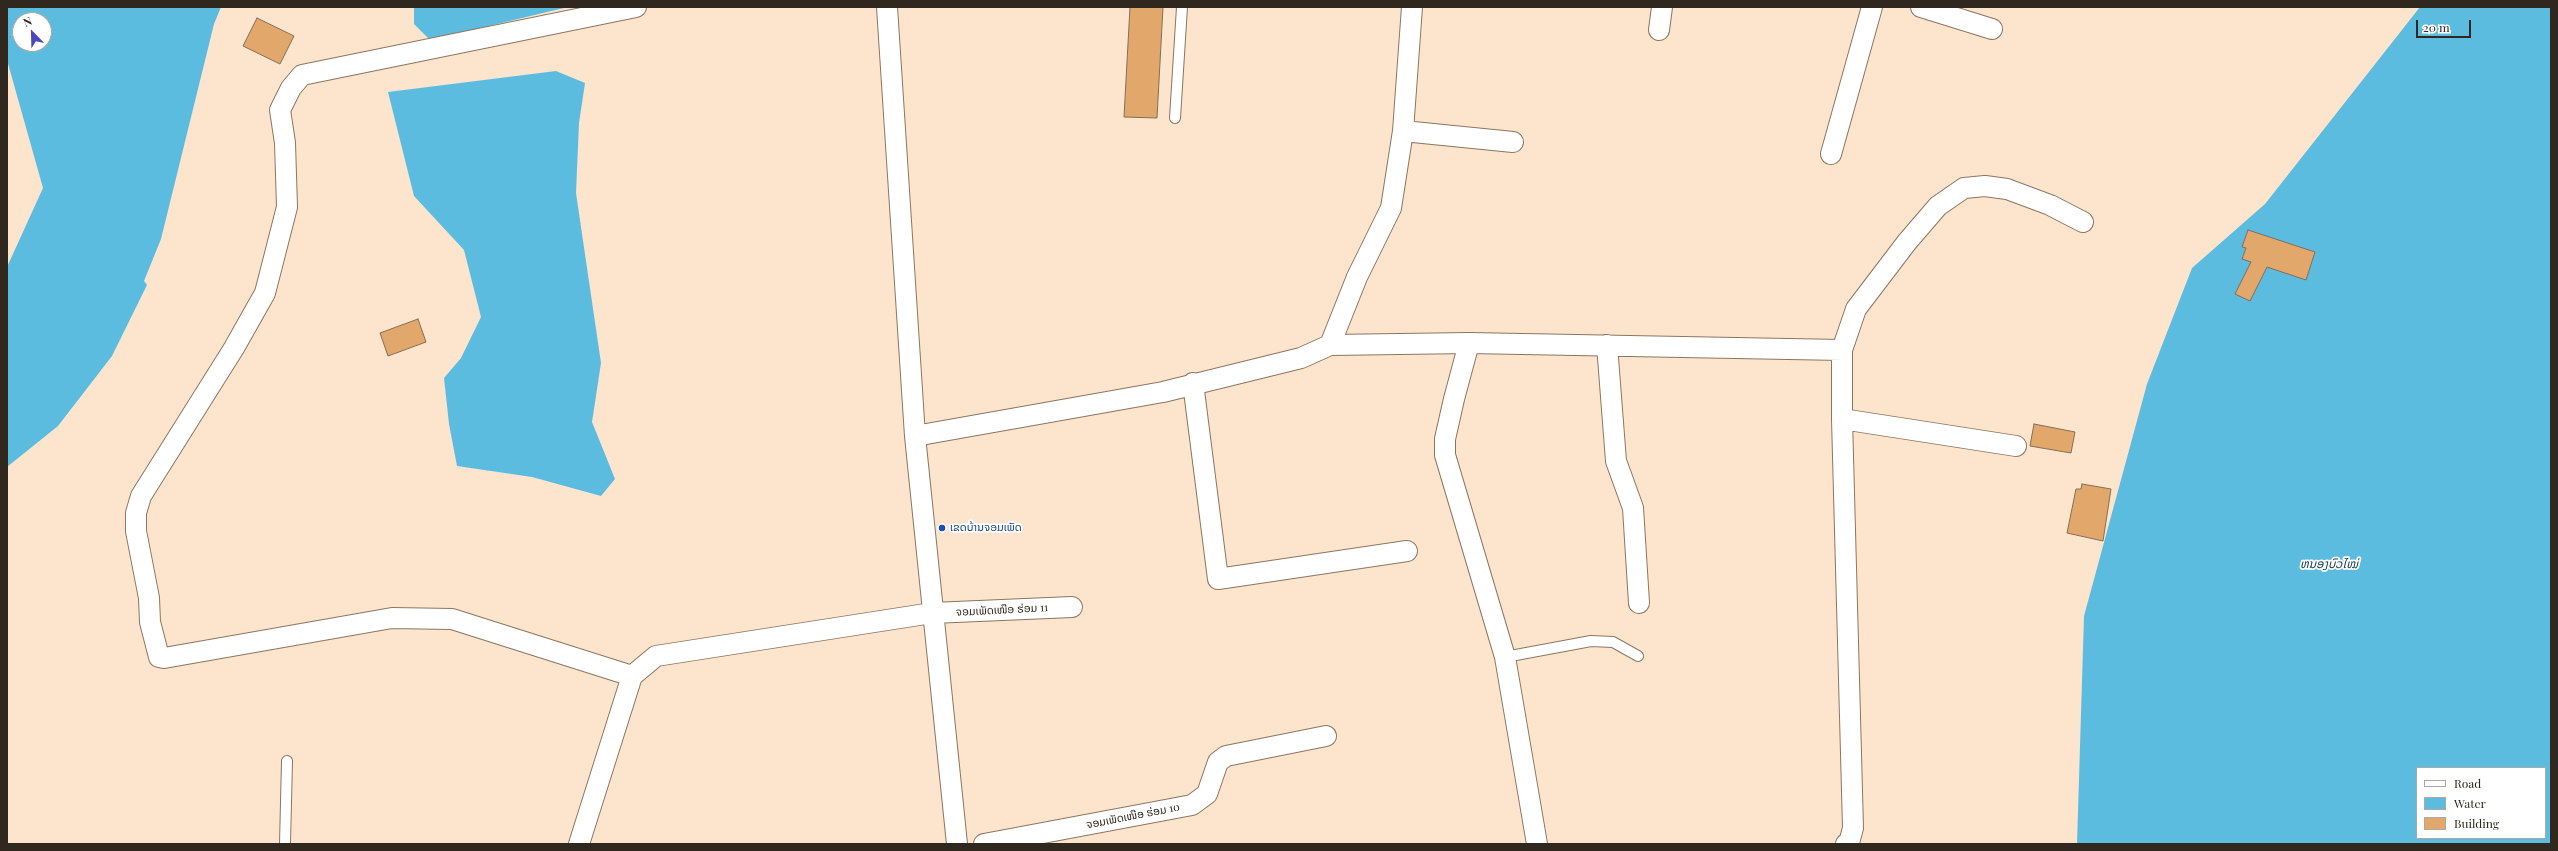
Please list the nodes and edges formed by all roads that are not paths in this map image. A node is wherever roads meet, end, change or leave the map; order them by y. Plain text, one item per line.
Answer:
1 (636, 7) edge
2 (887, 7) edge
3 (1182, 7) edge
4 (1412, 7) edge
5 (1662, 7) edge
6 (1872, 7) edge
7 (1921, 7) edge
8 (1992, 29) dead end
9 (1660, 30) dead end
10 (1175, 118) dead end
11 (1403, 131) junction
12 (1513, 142) dead end
13 (1831, 154) dead end
14 (2083, 222) dead end
15 (1469, 343) junction
16 (1330, 345) junction
17 (1607, 345) junction
18 (1842, 350) junction
19 (1193, 383) junction
20 (1842, 419) junction
21 (915, 436) junction
22 (2016, 446) dead end
23 (1407, 551) dead end
24 (1639, 603) dead end
25 (1072, 607) dead end
26 (932, 613) junction
27 (1638, 656) dead end
28 (1505, 657) junction
29 (632, 676) junction
30 (1326, 736) dead end
31 (287, 761) dead end
32 (1848, 843) edge
33 (285, 844) edge
34 (579, 844) edge
35 (957, 844) edge
36 (984, 844) edge
37 (1537, 844) edge

1 - 29 street
2 - 21 street
3 - 10 lane
4 - 11 street
5 - 9 street
6 - 13 street
7 - 8 street
11 - 12 street
11 - 16 street
14 - 18 street
15 - 16 street
15 - 17 street
15 - 28 street
16 - 19 street
17 - 18 street
17 - 24 street
18 - 20 street
19 - 21 street
19 - 23 street
20 - 22 street
20 - 32 street
21 - 26 street
25 - 26 street, ຈອມເພັດເໜືອ ຮ່ອມ 11
26 - 29 street, ຈອມເພັດເໜືອ ຮ່ອມ 11
26 - 35 street
27 - 28 lane
28 - 37 street
29 - 34 street
30 - 36 street, ຈອມເພັດເໜືອ ຮ່ອມ 10
31 - 33 lane

